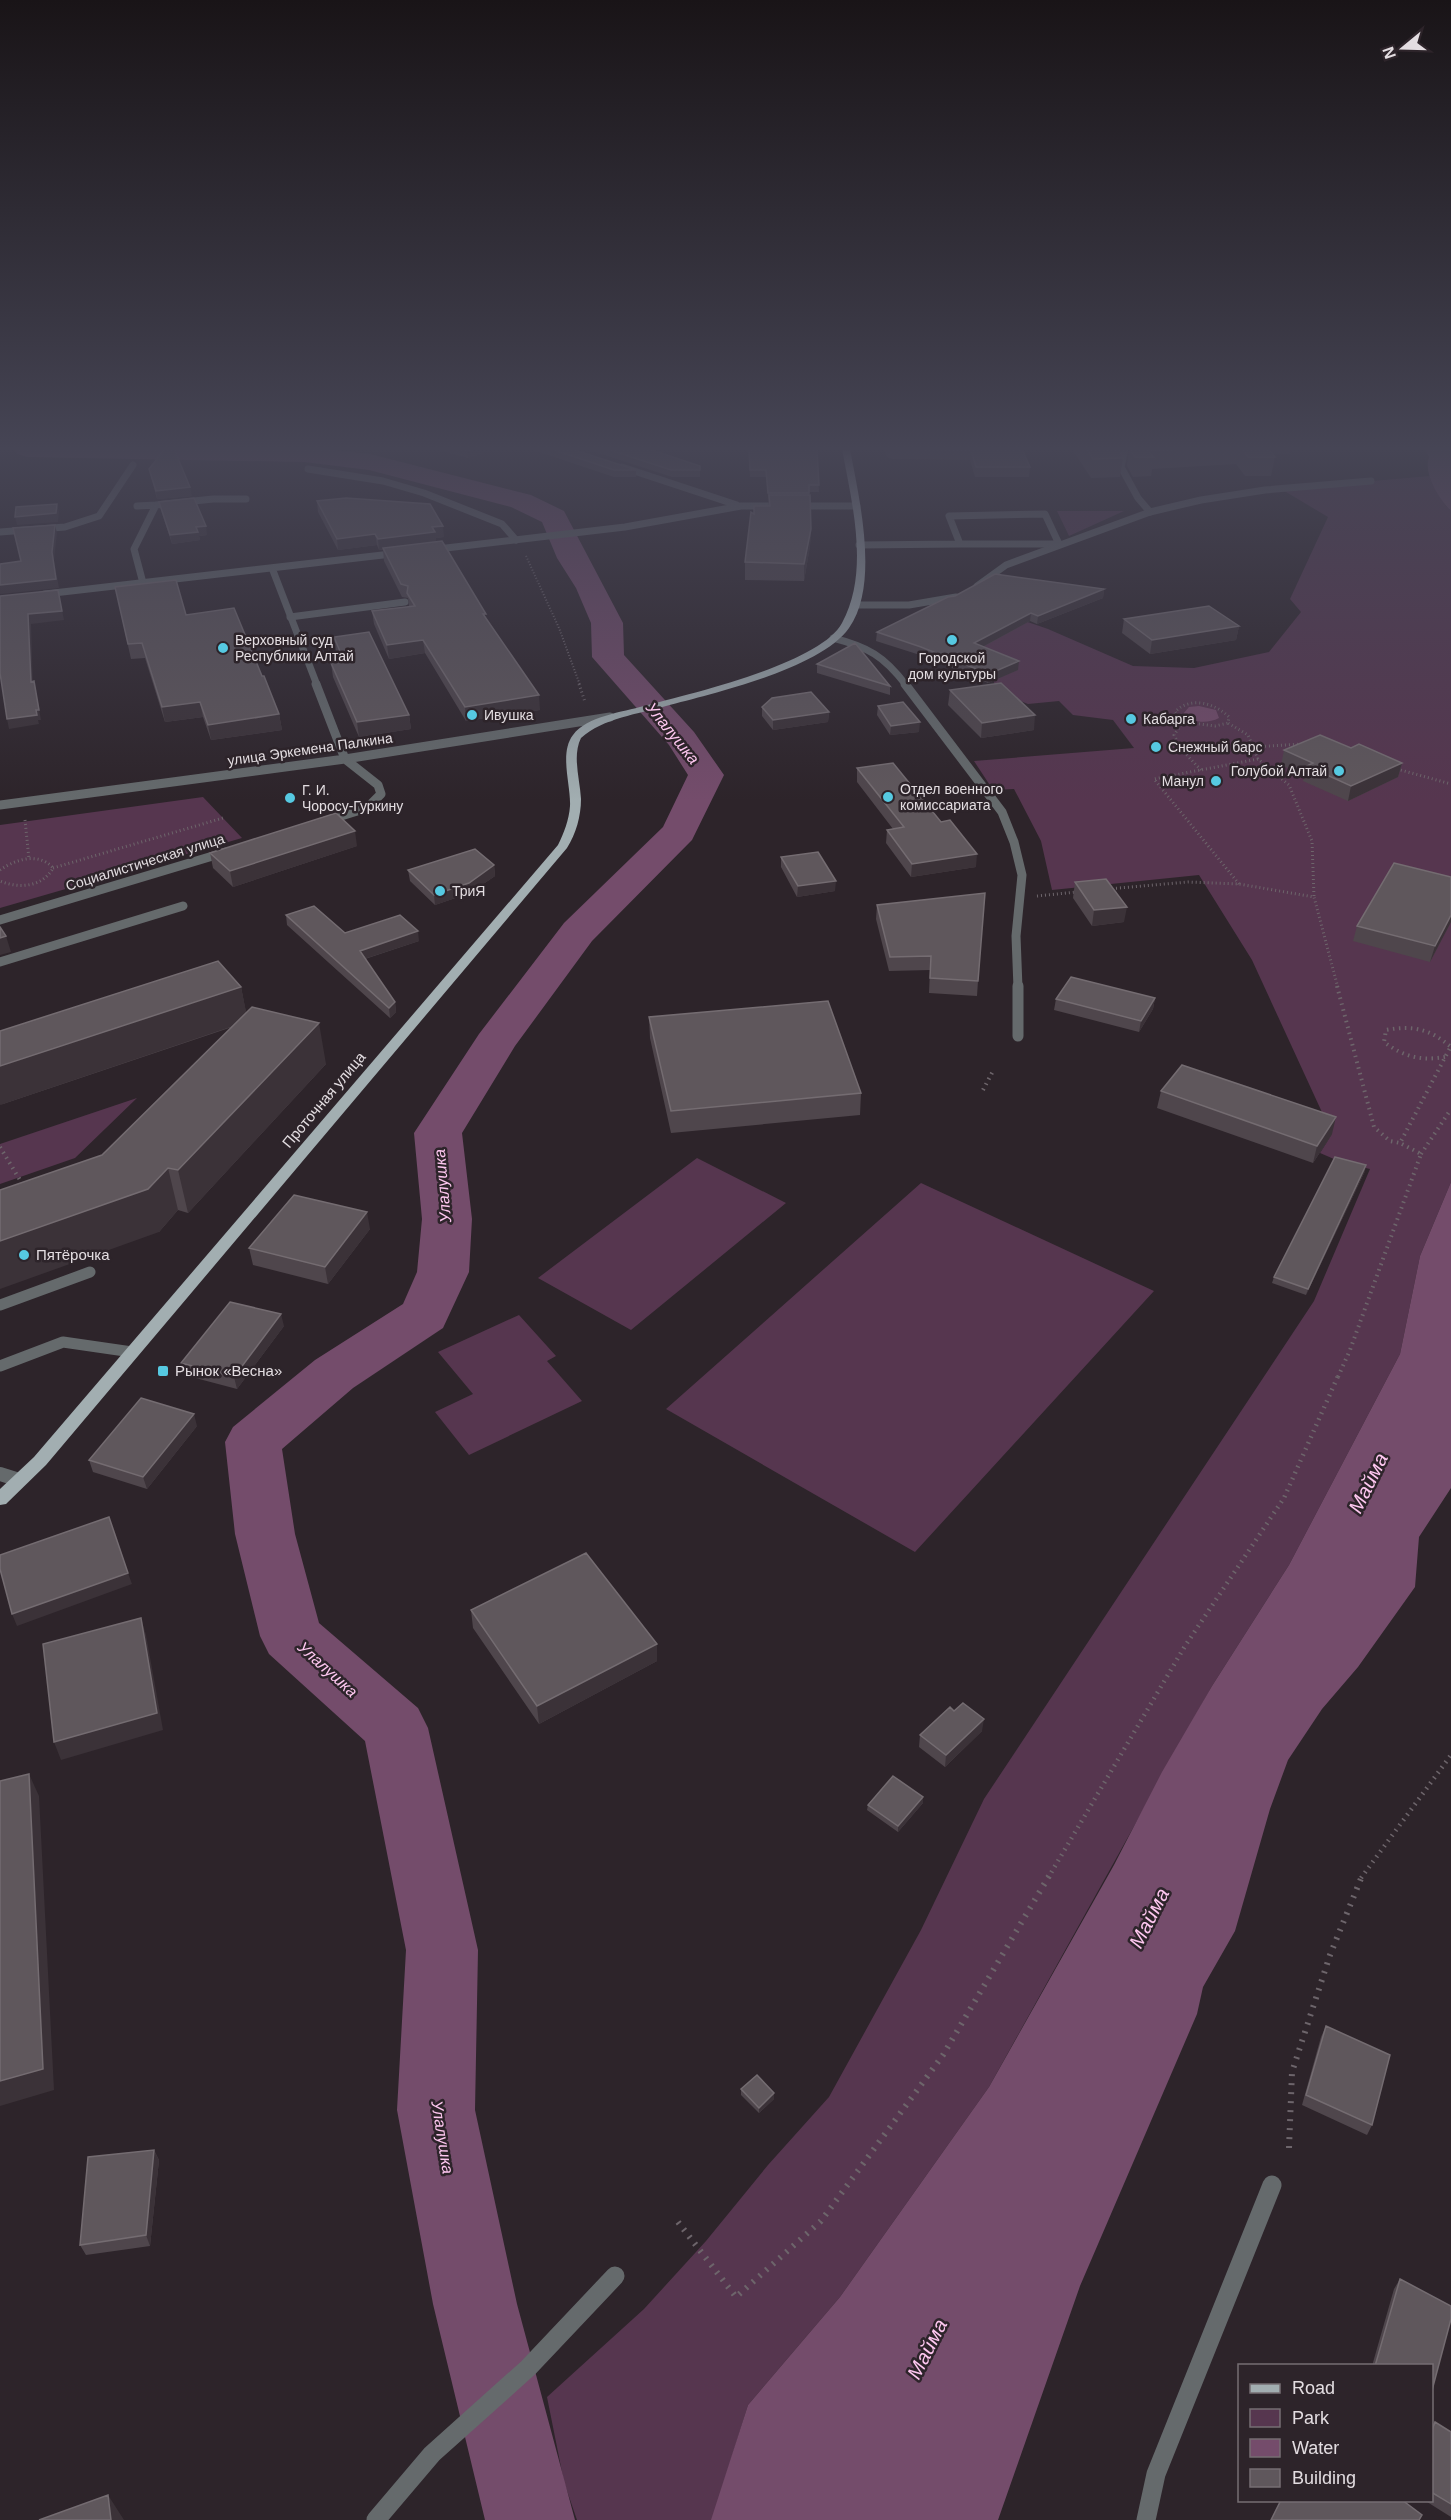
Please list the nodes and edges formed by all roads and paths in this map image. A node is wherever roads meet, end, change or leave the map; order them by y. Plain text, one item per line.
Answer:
1 (138, 567) edge
2 (284, 567) edge
3 (532, 567) edge
4 (860, 567) edge
5 (1004, 567) edge
6 (272, 568) junction
7 (142, 583) junction
8 (973, 588) edge
9 (962, 594) edge
10 (36, 595) edge
11 (405, 602) edge
12 (855, 605) junction
13 (290, 617) junction
14 (833, 638) junction
15 (586, 706) dead end
16 (623, 715) junction
17 (1183, 722) junction
18 (1228, 723) junction
19 (1308, 744) edge
20 (1253, 747) junction
21 (345, 759) junction
22 (1258, 759) junction
23 (1387, 766) edge
24 (1201, 770) junction
25 (1451, 784) edge
26 (0, 805) edge
27 (223, 818) dead end
28 (25, 820) dead end
29 (311, 825) edge
30 (232, 850) edge
31 (29, 859) junction
32 (53, 868) junction
33 (0, 869) edge
34 (1, 883) edge
35 (1239, 884) junction
36 (1101, 890) edge
37 (1078, 892) edge
38 (1314, 897) junction
39 (1021, 898) junction
40 (183, 906) dead end
41 (0, 920) edge
42 (0, 962) edge
43 (1018, 1036) dead end
44 (1451, 1046) edge
45 (1446, 1057) junction
46 (994, 1069) dead end
47 (983, 1090) dead end
48 (1451, 1109) edge
49 (1400, 1143) junction
50 (0, 1147) edge
51 (1421, 1154) junction
52 (24, 1186) edge
53 (90, 1272) dead end
54 (0, 1305) edge
55 (132, 1352) junction
56 (0, 1366) edge
57 (0, 1474) edge
58 (19, 1480) junction
59 (0, 1499) edge
60 (1451, 1755) edge
61 (1289, 2148) dead end
62 (1272, 2186) dead end
63 (678, 2222) dead end
64 (615, 2276) dead end
65 (376, 2520) edge
66 (1146, 2520) edge

1 - 7 street
2 - 6 street
3 - 15 path
4 - 12 main road
5 - 8 street
6 - 7 street
6 - 13 street
7 - 10 street
9 - 12 street
11 - 13 street
12 - 14 main road
13 - 21 street
14 - 16 main road
14 - 39 street
16 - 21 street, улица Эркемена Палкина
16 - 55 main road, Проточная улица
17 - 18 path
17 - 18 path
17 - 24 path
18 - 20 path
19 - 20 path
20 - 22 path
21 - 26 street, улица Эркемена Палкина
21 - 29 street
22 - 24 path
22 - 38 path
23 - 25 path
24 - 35 path
27 - 32 path
28 - 31 path
30 - 41 street, Социалистическая улица
31 - 32 path
31 - 33 path
32 - 34 path
35 - 36 path
35 - 38 path
37 - 39 path
38 - 49 path
39 - 43 street
40 - 42 street
44 - 45 path
44 - 45 path
45 - 49 path
46 - 47 path
48 - 51 path
49 - 51 path
50 - 52 path
51 - 63 path
53 - 54 street
55 - 56 street
55 - 58 main road, Проточная улица
57 - 58 street
58 - 59 main road, Проточная улица
60 - 61 path
62 - 66 street
64 - 65 street

